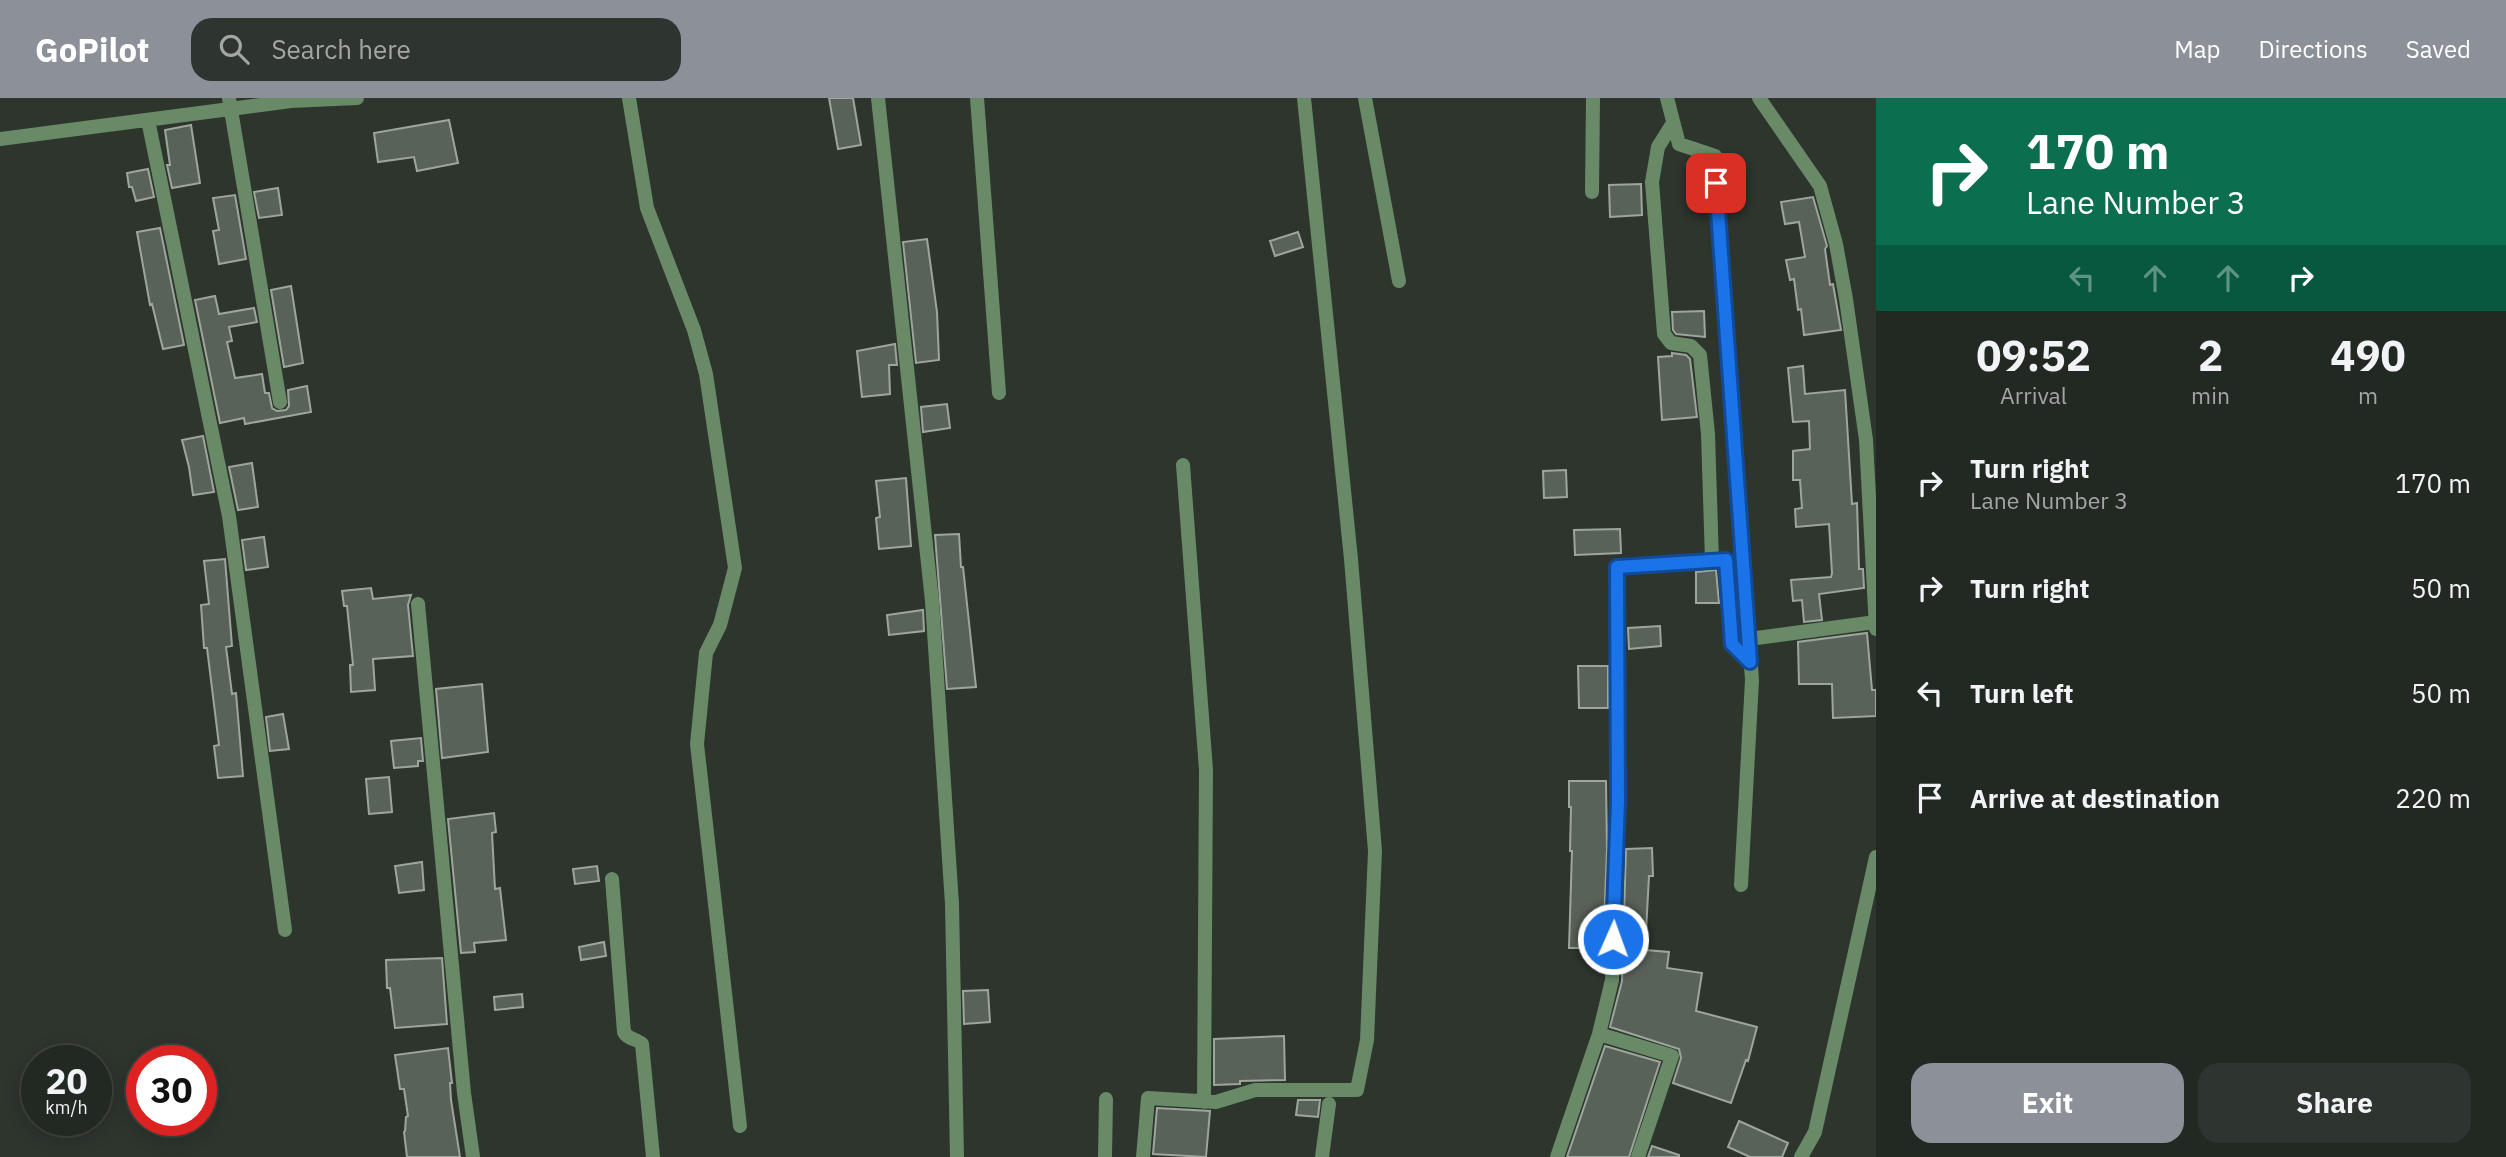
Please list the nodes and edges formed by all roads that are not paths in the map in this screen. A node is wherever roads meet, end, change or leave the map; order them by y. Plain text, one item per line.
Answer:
1 (357, 98) edge
2 (629, 98) edge
3 (878, 98) edge
4 (977, 98) edge
5 (1304, 98) edge
6 (1366, 98) edge
7 (1592, 98) edge
8 (1667, 98) edge
9 (1759, 98) edge
10 (230, 104) edge
11 (148, 120) junction
12 (1673, 123) junction
13 (0, 139) edge
14 (1592, 192) dead end
15 (1399, 281) dead end
16 (999, 393) dead end
17 (280, 402) dead end
18 (1183, 465) dead end
19 (1712, 561) junction
20 (418, 604) dead end
21 (1876, 622) edge
22 (1876, 629) edge
23 (1749, 639) junction
24 (1750, 662) junction
25 (1876, 857) edge
26 (612, 879) dead end
27 (1741, 885) dead end
28 (285, 930) dead end
29 (1599, 1034) junction
30 (1106, 1099) dead end
31 (1204, 1101) junction
32 (1329, 1104) dead end
33 (740, 1126) dead end
34 (473, 1157) edge
35 (653, 1157) edge
36 (957, 1157) edge
37 (1105, 1157) edge
38 (1143, 1157) edge
39 (1322, 1157) edge
40 (1558, 1157) edge
41 (1637, 1157) edge
42 (1801, 1157) edge

1 - 10 street
2 - 33 street
3 - 36 street
4 - 16 street
5 - 31 street
6 - 15 street
7 - 14 street
8 - 12 street
9 - 21 street
10 - 11 street
10 - 17 street
11 - 13 street
11 - 28 street
12 - 19 street
12 - 23 street
18 - 31 street
19 - 24 street
19 - 29 street
20 - 34 street
21 - 22 street
21 - 23 street
23 - 24 street
24 - 27 street
25 - 42 street
26 - 35 street
29 - 40 street
29 - 41 street
30 - 37 street
31 - 38 street
32 - 39 street

